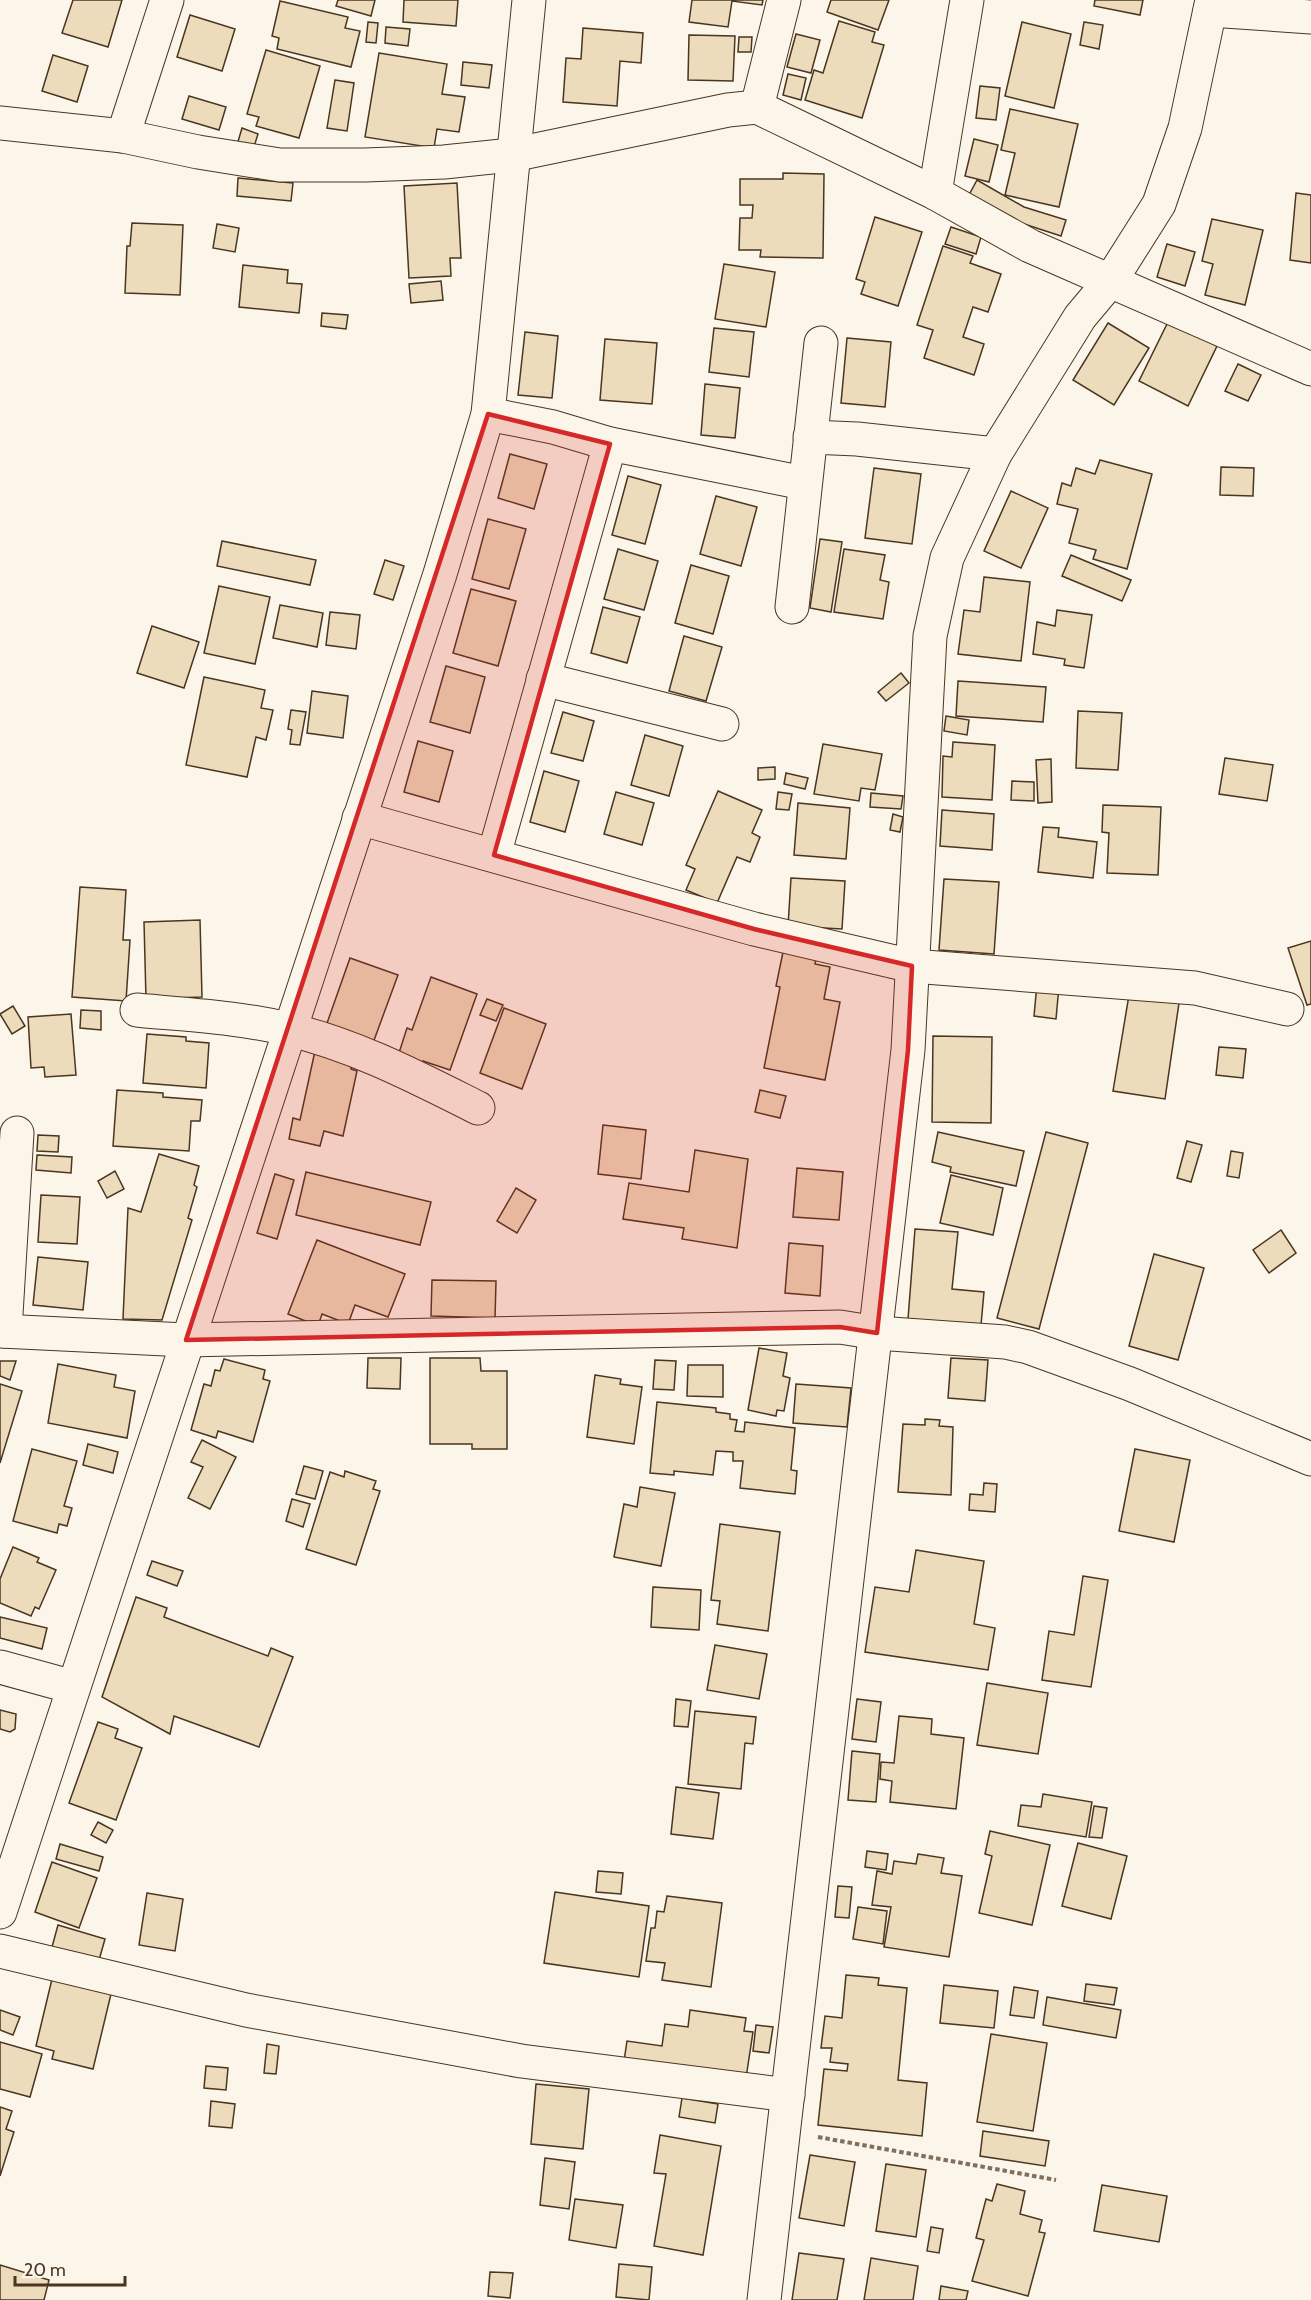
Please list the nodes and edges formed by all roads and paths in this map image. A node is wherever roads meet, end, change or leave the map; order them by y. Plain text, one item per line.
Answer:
1 (167, 0) edge
2 (529, 0) edge
3 (784, 0) edge
4 (967, 0) edge
5 (1211, 5) edge
6 (1311, 17) edge
7 (757, 107) junction
8 (0, 123) edge
9 (123, 136) junction
10 (512, 155) junction
11 (935, 193) junction
12 (1111, 280) junction
13 (821, 342) dead end
14 (1311, 369) edge
15 (488, 414) junction
16 (810, 437) junction
17 (610, 444) junction
18 (995, 454) junction
19 (804, 483) junction
20 (792, 607) dead end
21 (543, 679) junction
22 (722, 724) dead end
23 (359, 818) junction
24 (494, 855) junction
25 (912, 966) junction
26 (1287, 1009) dead end
27 (137, 1010) dead end
28 (289, 1029) junction
29 (478, 1108) dead end
30 (16, 1133) dead end
31 (2, 1331) edge
32 (877, 1333) junction
33 (186, 1340) junction
34 (1311, 1459) edge
35 (0, 1666) edge
36 (73, 1687) junction
37 (0, 1912) edge
38 (0, 1952) edge
39 (788, 2095) junction
40 (784, 2131) junction
41 (1056, 2180) dead end
42 (764, 2300) edge

1 - 9 street
2 - 10 street
3 - 7 street
4 - 11 street
5 - 6 street
5 - 12 street
7 - 10 street
7 - 11 street
8 - 9 street
9 - 10 street
10 - 15 street
11 - 12 street
12 - 14 street
12 - 18 street
13 - 16 street
15 - 17 street
15 - 23 street
16 - 18 street
16 - 19 street
17 - 19 street
17 - 21 street
18 - 25 street
19 - 20 street
21 - 22 street
21 - 24 street
23 - 24 street
23 - 28 street
24 - 25 street
25 - 26 street
25 - 32 street
27 - 28 street
28 - 29 street
28 - 33 street
30 - 31 street
31 - 33 street
32 - 33 street
32 - 34 street
32 - 39 street
33 - 36 street
35 - 36 street
36 - 37 street
38 - 39 street
39 - 40 street
40 - 41 path
40 - 42 street

